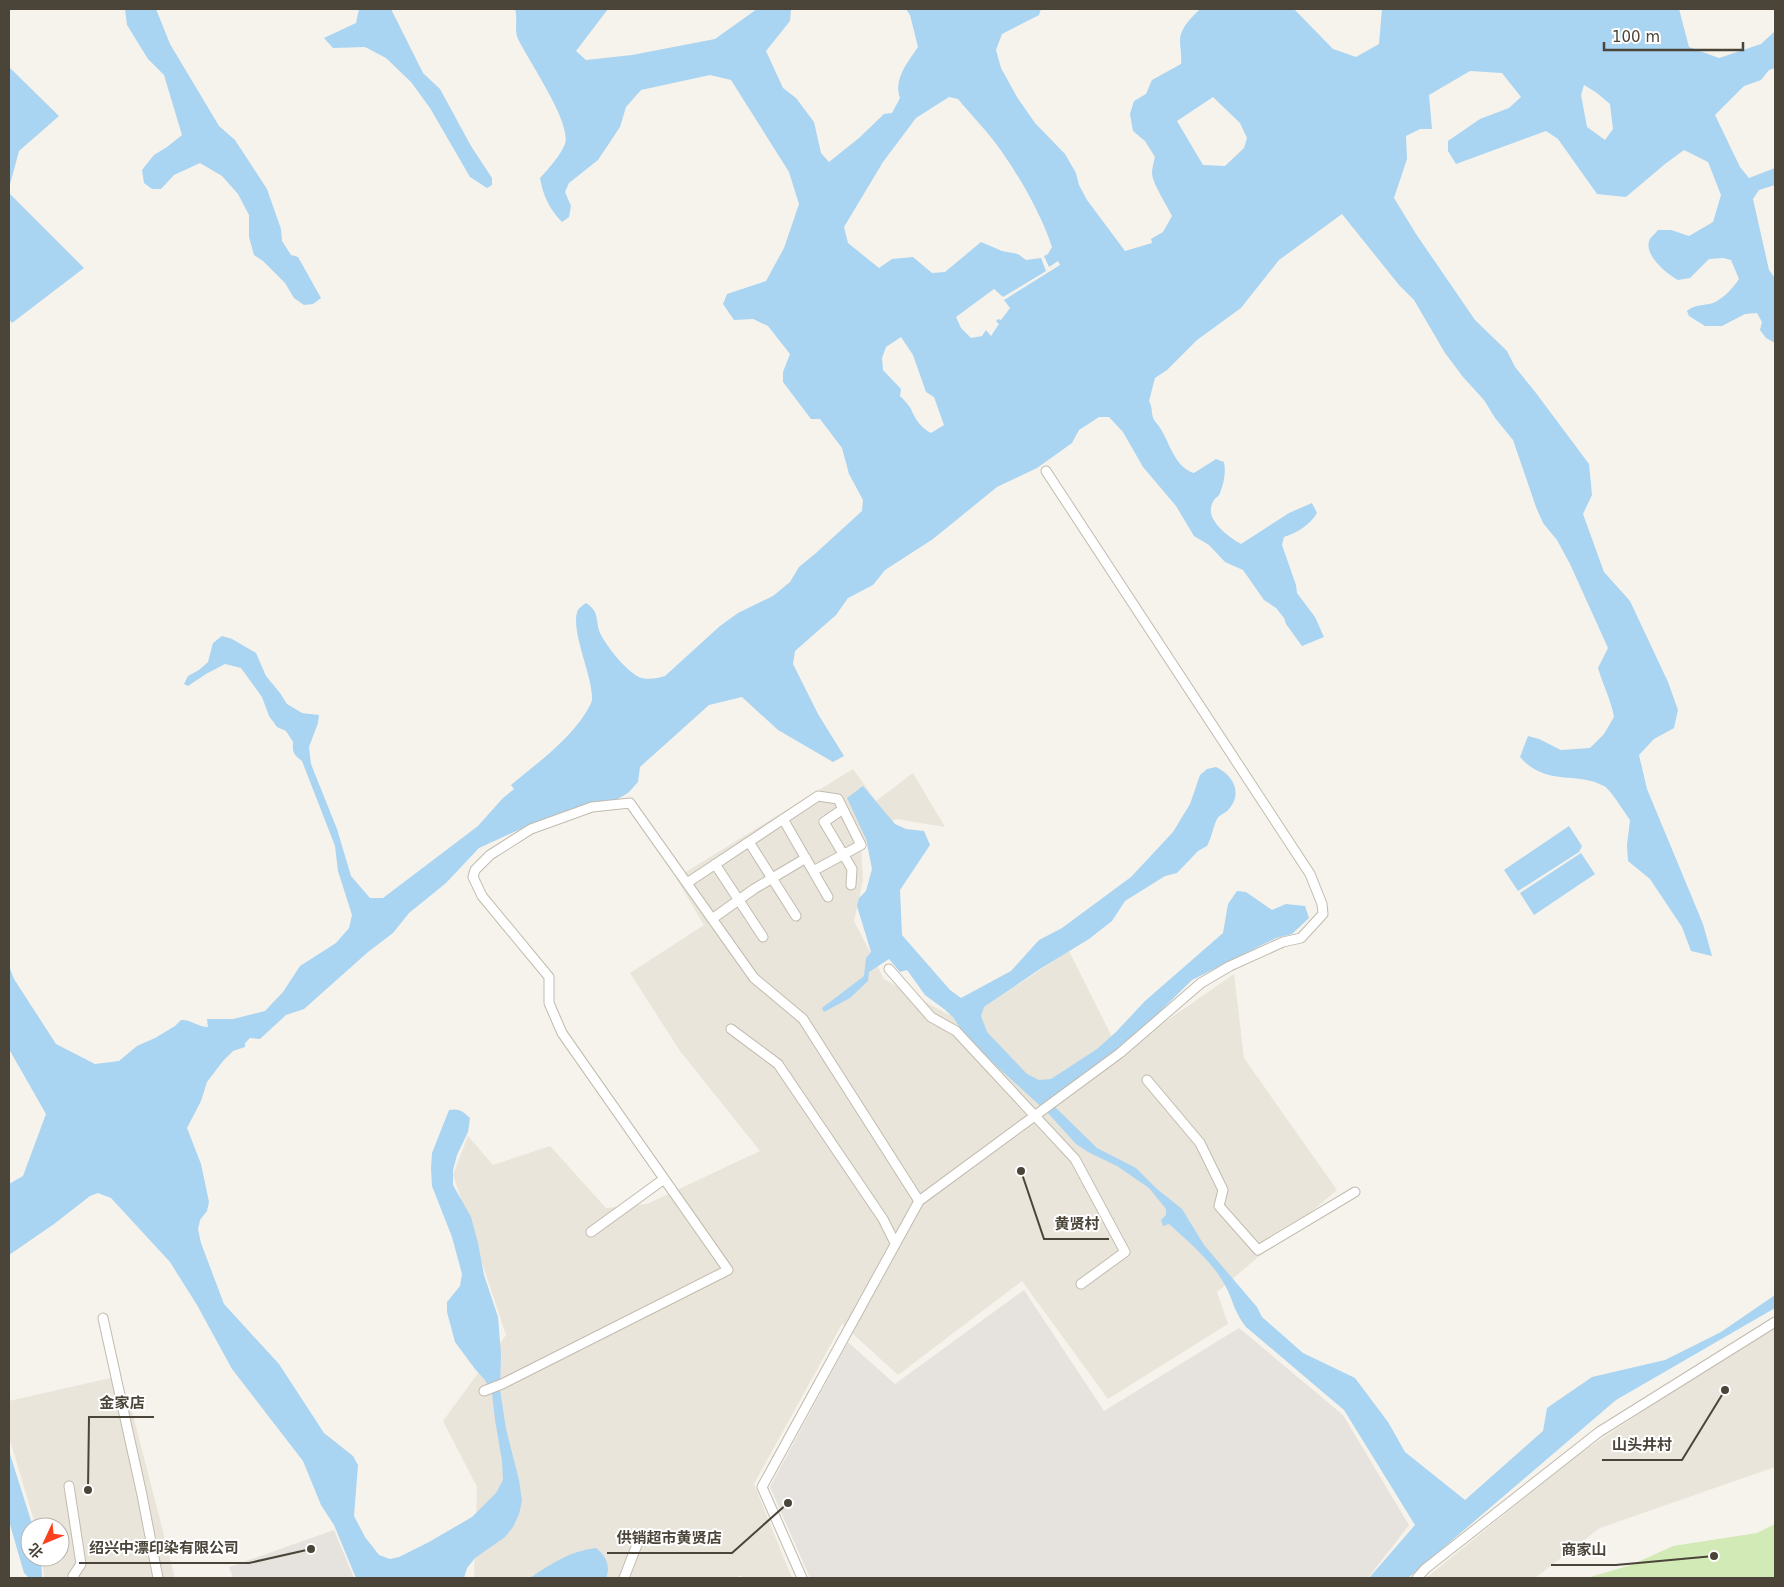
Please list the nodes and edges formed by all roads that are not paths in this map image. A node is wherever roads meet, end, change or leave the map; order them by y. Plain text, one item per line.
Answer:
1 (1046, 472) dead end
2 (843, 809) junction
3 (783, 819) junction
4 (749, 842) junction
5 (843, 855) junction
6 (806, 858) junction
7 (715, 864) junction
8 (813, 871) junction
9 (772, 878) junction
10 (687, 883) junction
11 (851, 885) dead end
12 (828, 897) dead end
13 (739, 900) junction
14 (796, 916) dead end
15 (712, 919) junction
16 (763, 937) dead end
17 (889, 969) dead end
18 (731, 1029) dead end
19 (1147, 1080) dead end
20 (1038, 1113) junction
21 (664, 1179) junction
22 (1355, 1192) dead end
23 (919, 1200) junction
24 (591, 1232) dead end
25 (896, 1243) junction
26 (1081, 1284) dead end
27 (103, 1318) dead end
28 (1775, 1322) edge
29 (486, 1390) dead end
30 (69, 1486) dead end
31 (640, 1537) dead end
32 (74, 1578) edge
33 (158, 1578) edge
34 (624, 1578) edge
35 (802, 1578) edge
36 (1417, 1578) edge

1 - 20 street
2 - 3 street
2 - 5 street
2 - 5 street
3 - 4 street
3 - 6 street
4 - 7 street
4 - 9 street
5 - 8 street
5 - 11 street
6 - 8 street
6 - 9 street
7 - 10 street
7 - 13 street
8 - 12 street
9 - 13 street
9 - 14 street
10 - 15 street
10 - 21 street
13 - 15 street
13 - 16 street
15 - 23 street
17 - 20 street
18 - 25 street
19 - 22 street
20 - 23 street
20 - 26 street
21 - 24 street
21 - 29 street
23 - 25 street
25 - 35 street
27 - 33 street
28 - 36 street
30 - 32 street
31 - 34 street

